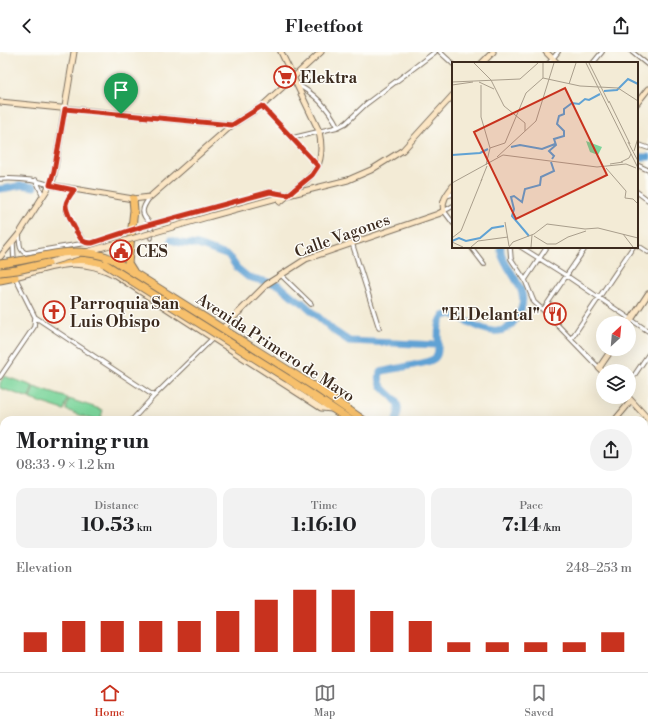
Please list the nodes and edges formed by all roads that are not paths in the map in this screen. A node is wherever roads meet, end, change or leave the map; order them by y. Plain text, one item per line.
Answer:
1 (74, 52) edge
2 (281, 52) edge
3 (321, 52) edge
4 (435, 52) edge
5 (440, 52) edge
6 (493, 52) edge
7 (546, 52) edge
8 (558, 52) edge
9 (602, 52) edge
10 (632, 52) edge
11 (638, 54) edge
12 (553, 58) junction
13 (640, 59) junction
14 (483, 62) edge
15 (549, 62) edge
16 (556, 62) edge
17 (594, 62) edge
18 (638, 62) edge
19 (452, 63) edge
20 (648, 65) edge
21 (293, 77) junction
22 (296, 84) junction
23 (648, 89) edge
24 (452, 96) edge
25 (0, 102) edge
26 (638, 102) edge
27 (262, 106) junction
28 (65, 109) junction
29 (232, 125) junction
30 (338, 127) junction
31 (319, 131) junction
32 (292, 138) junction
33 (638, 144) edge
34 (648, 148) edge
35 (318, 166) junction
36 (638, 166) edge
37 (648, 170) edge
38 (0, 178) edge
39 (36, 180) junction
40 (50, 185) junction
41 (452, 187) edge
42 (74, 190) junction
43 (638, 193) edge
44 (452, 194) edge
45 (288, 195) junction
46 (43, 196) junction
47 (446, 196) junction
48 (150, 197) junction
49 (133, 199) junction
50 (648, 200) edge
51 (280, 202) dead end
52 (452, 207) edge
53 (444, 211) junction
54 (452, 221) edge
55 (151, 224) junction
56 (131, 231) junction
57 (19, 234) junction
58 (151, 238) dead end
59 (13, 243) junction
60 (86, 243) junction
61 (352, 243) junction
62 (638, 245) edge
63 (473, 248) edge
64 (510, 248) edge
65 (523, 248) edge
66 (546, 248) edge
67 (585, 248) edge
68 (632, 248) edge
69 (648, 252) edge
70 (0, 257) edge
71 (539, 258) junction
72 (48, 263) junction
73 (0, 264) edge
74 (484, 264) dead end
75 (0, 272) edge
76 (133, 272) junction
77 (281, 274) junction
78 (567, 276) junction
79 (15, 277) junction
80 (0, 280) edge
81 (525, 280) junction
82 (648, 294) edge
83 (599, 298) junction
84 (311, 304) dead end
85 (188, 307) junction
86 (543, 310) junction
87 (623, 316) edge
88 (633, 316) edge
89 (36, 317) junction
90 (181, 318) junction
91 (636, 324) edge
92 (379, 328) dead end
93 (222, 329) junction
94 (648, 331) edge
95 (213, 338) junction
96 (571, 339) junction
97 (648, 355) edge
98 (596, 365) edge
99 (636, 373) edge
100 (0, 377) edge
101 (154, 396) junction
102 (626, 404) edge
103 (634, 404) edge
104 (334, 409) junction
105 (622, 412) junction
106 (136, 416) edge
107 (344, 416) edge
108 (357, 416) edge
109 (618, 416) edge
110 (622, 416) edge
111 (645, 416) edge

1 - 28 main road
2 - 21 main road
3 - 21 main road
4 - 30 street
5 - 19 street
6 - 14 main road
7 - 12 main road
8 - 12 street
9 - 17 street
10 - 11 street
11 - 13 street
12 - 15 street
12 - 16 main road
13 - 18 street
13 - 20 street
21 - 22 main road
21 - 27 main road
22 - 30 street
22 - 31 main road
23 - 26 main road
24 - 45 main road
25 - 28 main road
27 - 29 main road
27 - 32 street
28 - 29 main road
28 - 40 main road
29 - 48 main road
30 - 31 street
31 - 32 street
31 - 35 main road
32 - 35 street
33 - 34 street
35 - 45 main road
36 - 37 street
38 - 39 street
39 - 40 street
39 - 46 street
40 - 42 main road
40 - 46 main road
41 - 47 main road
42 - 49 main road
42 - 60 street
43 - 50 street
44 - 47 street
45 - 51 main road
45 - 55 street
45 - 72 main road, bridge
46 - 57 main road
47 - 53 main road
48 - 49 main road
48 - 55 street
49 - 56 highway
52 - 53 street
53 - 54 street
53 - 61 main road, Calle Vagones
55 - 56 street
55 - 58 street
56 - 60 street
56 - 76 highway
57 - 59 main road
57 - 60 street
59 - 70 main road
59 - 79 street
61 - 77 main road, Calle Vagones
61 - 92 street
62 - 69 street
63 - 74 street
64 - 81 street
65 - 71 street
66 - 71 street
67 - 78 street
68 - 83 street
71 - 78 street
71 - 81 street
72 - 75 highway, Avenida Primero de Mayo, bridge
72 - 104 highway, Avenida Primero de Mayo, bridge
73 - 76 highway, Avenida Primero de Mayo, bridge
76 - 85 highway, Avenida Primero de Mayo
77 - 84 street
77 - 93 main road, Calle Vagones
78 - 83 street
78 - 86 street
79 - 80 highway
79 - 89 street
79 - 90 main road, Avenida Primero de Mayo
81 - 86 street
82 - 88 main road
83 - 87 street
83 - 96 street
85 - 90 main road
85 - 93 highway, Avenida Primero de Mayo
86 - 96 street
89 - 100 street
89 - 101 street
90 - 95 main road, Avenida Primero de Mayo
91 - 94 street
93 - 108 highway, Avenida Primero de Mayo
95 - 101 street
95 - 104 main road, Avenida Primero de Mayo
96 - 98 street
97 - 99 street
101 - 106 street
102 - 105 main road
103 - 111 main road
104 - 107 highway, Avenida Primero de Mayo
105 - 109 main road
105 - 110 street

